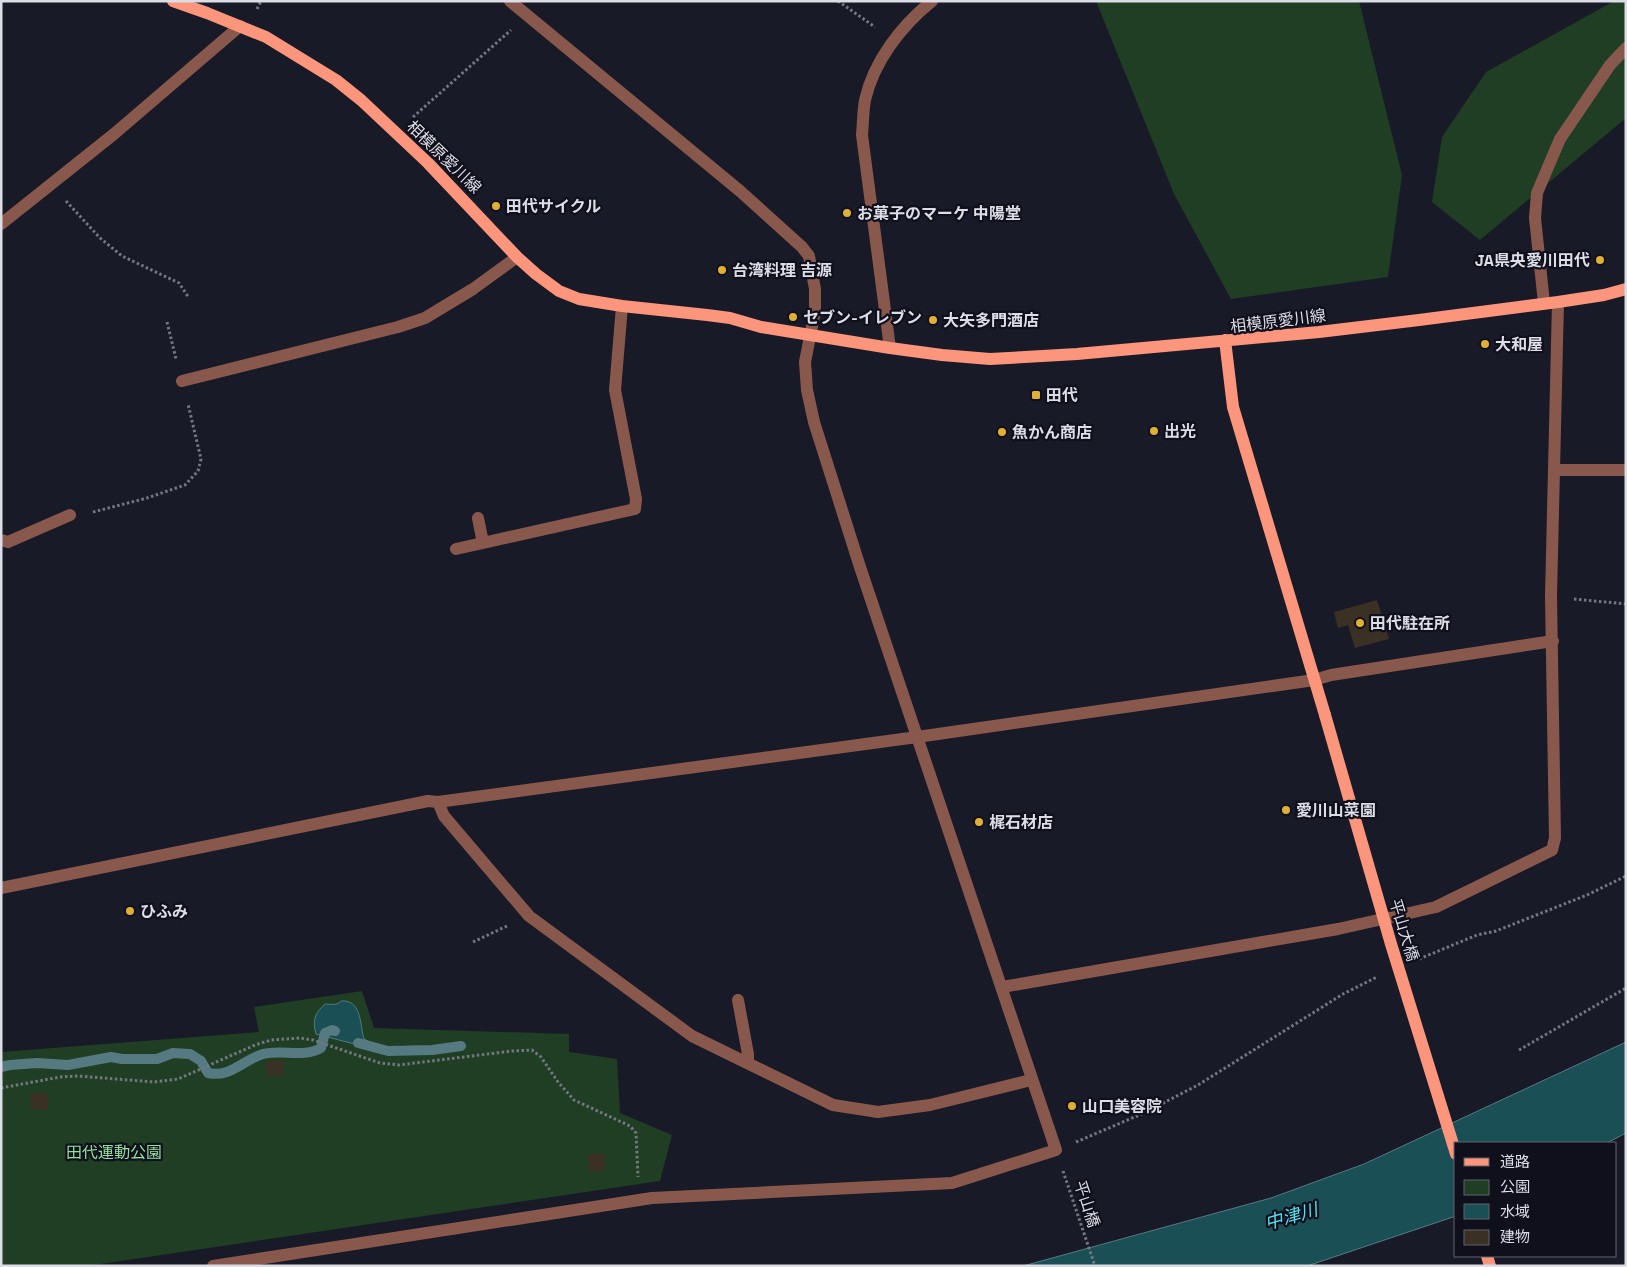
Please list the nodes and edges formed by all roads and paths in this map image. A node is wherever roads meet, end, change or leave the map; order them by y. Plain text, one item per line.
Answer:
1 (173, 1) edge
2 (510, 1) edge
3 (838, 1) edge
4 (932, 1) edge
5 (527, 16) junction
6 (240, 26) junction
7 (894, 40) junction
8 (1626, 48) edge
9 (395, 132) junction
10 (51, 184) junction
11 (1, 224) edge
12 (517, 257) junction
13 (1626, 289) edge
14 (189, 298) dead end
15 (1558, 302) junction
16 (1544, 303) junction
17 (622, 306) junction
18 (167, 322) dead end
19 (810, 336) junction
20 (1225, 340) junction
21 (890, 348) junction
22 (182, 381) junction
23 (1554, 470) junction
24 (1626, 470) edge
25 (70, 515) joint
26 (478, 518) dead end
27 (1, 540) edge
28 (483, 543) junction
29 (456, 549) dead end
30 (1551, 596) junction
31 (1626, 604) edge
32 (1553, 641) junction
33 (1314, 680) junction
34 (1325, 715) joint
35 (918, 737) junction
36 (438, 802) junction
37 (1626, 876) edge
38 (1, 888) edge
39 (529, 916) junction
40 (473, 942) dead end
41 (1413, 962) dead end
42 (1377, 977) dead end
43 (1002, 987) junction
44 (1626, 988) edge
45 (738, 1000) dead end
46 (1519, 1050) dead end
47 (748, 1062) junction
48 (1032, 1080) junction
49 (1, 1088) edge
50 (1454, 1148) edge
51 (1056, 1150) junction
52 (640, 1200) junction
53 (213, 1266) edge
54 (1095, 1266) edge

1 - 6 main road, 相模原愛川線
2 - 5 street
3 - 7 path
4 - 7 street
5 - 9 path
5 - 19 street
6 - 9 main road, 相模原愛川線
6 - 10 street
7 - 21 street
8 - 16 street
9 - 12 main road, 相模原愛川線
10 - 11 street
10 - 14 path
12 - 17 main road, 相模原愛川線
12 - 22 street
13 - 15 main road, 相模原愛川線
15 - 16 main road, 相模原愛川線
15 - 23 street
16 - 20 main road, 相模原愛川線
17 - 19 main road, 相模原愛川線
17 - 28 street
18 - 22 path
19 - 21 main road, 相模原愛川線
19 - 35 street
20 - 21 main road, 相模原愛川線
20 - 33 main road, 相模原愛川線
22 - 25 path
23 - 24 street
23 - 30 street
25 - 27 street
26 - 28 street
28 - 29 street
30 - 31 path
30 - 32 street
32 - 33 street
32 - 43 street
33 - 34 main road, 相模原愛川線
33 - 35 street
34 - 50 main road, 平山大橋, bridge
35 - 36 street
35 - 43 street
36 - 38 street
36 - 39 street
37 - 41 path
39 - 40 path
39 - 47 street
42 - 51 path
43 - 48 street
44 - 46 path
45 - 47 street
47 - 48 street
48 - 51 street
49 - 52 path
51 - 52 street
51 - 54 path, 平山橋
52 - 53 street

